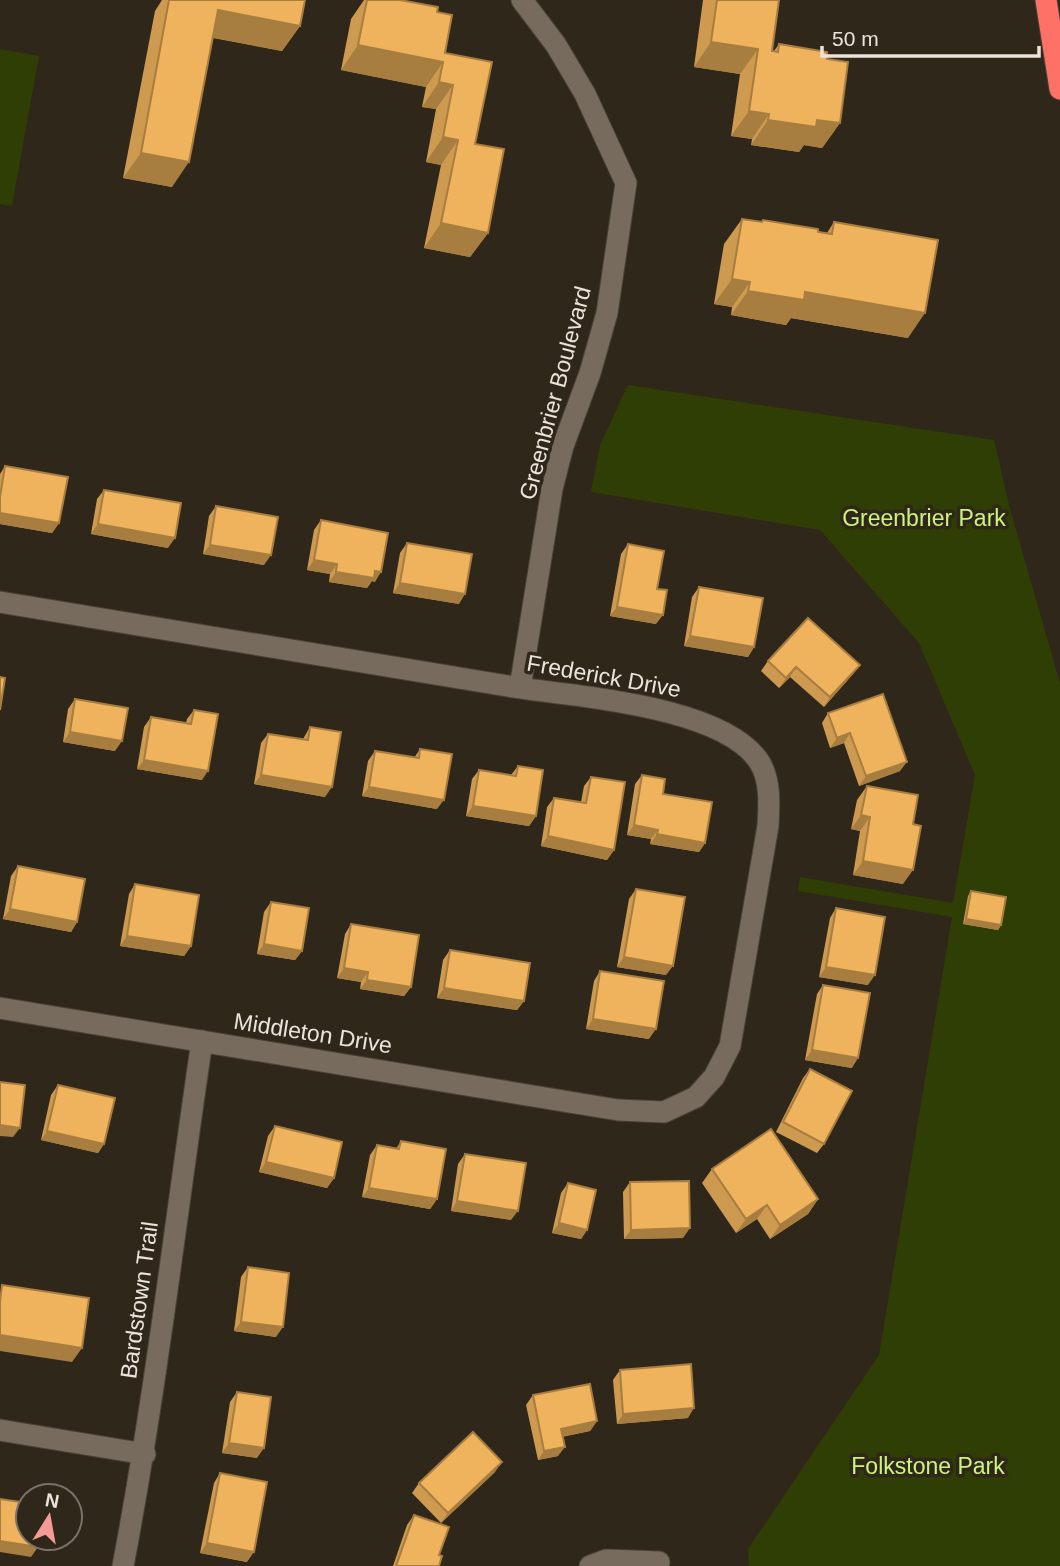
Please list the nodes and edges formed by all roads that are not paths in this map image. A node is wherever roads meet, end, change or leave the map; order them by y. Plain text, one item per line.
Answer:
1 (1046, 0) edge
2 (526, 4) edge
3 (1060, 89) edge
4 (0, 602) edge
5 (520, 688) junction
6 (0, 1008) edge
7 (202, 1041) junction
8 (618, 1110) joint
9 (0, 1430) edge
10 (145, 1454) junction
11 (659, 1562) dead end
12 (124, 1566) edge
13 (590, 1566) edge

1 - 3 highway
2 - 5 street, Greenbrier Boulevard
4 - 5 street, Frederick Drive
5 - 8 street, Frederick Drive
6 - 7 street, Middleton Drive
7 - 8 street, Middleton Drive
7 - 10 street, Bardstown Trail
9 - 10 street
10 - 12 street, Bardstown Trail
11 - 13 street

